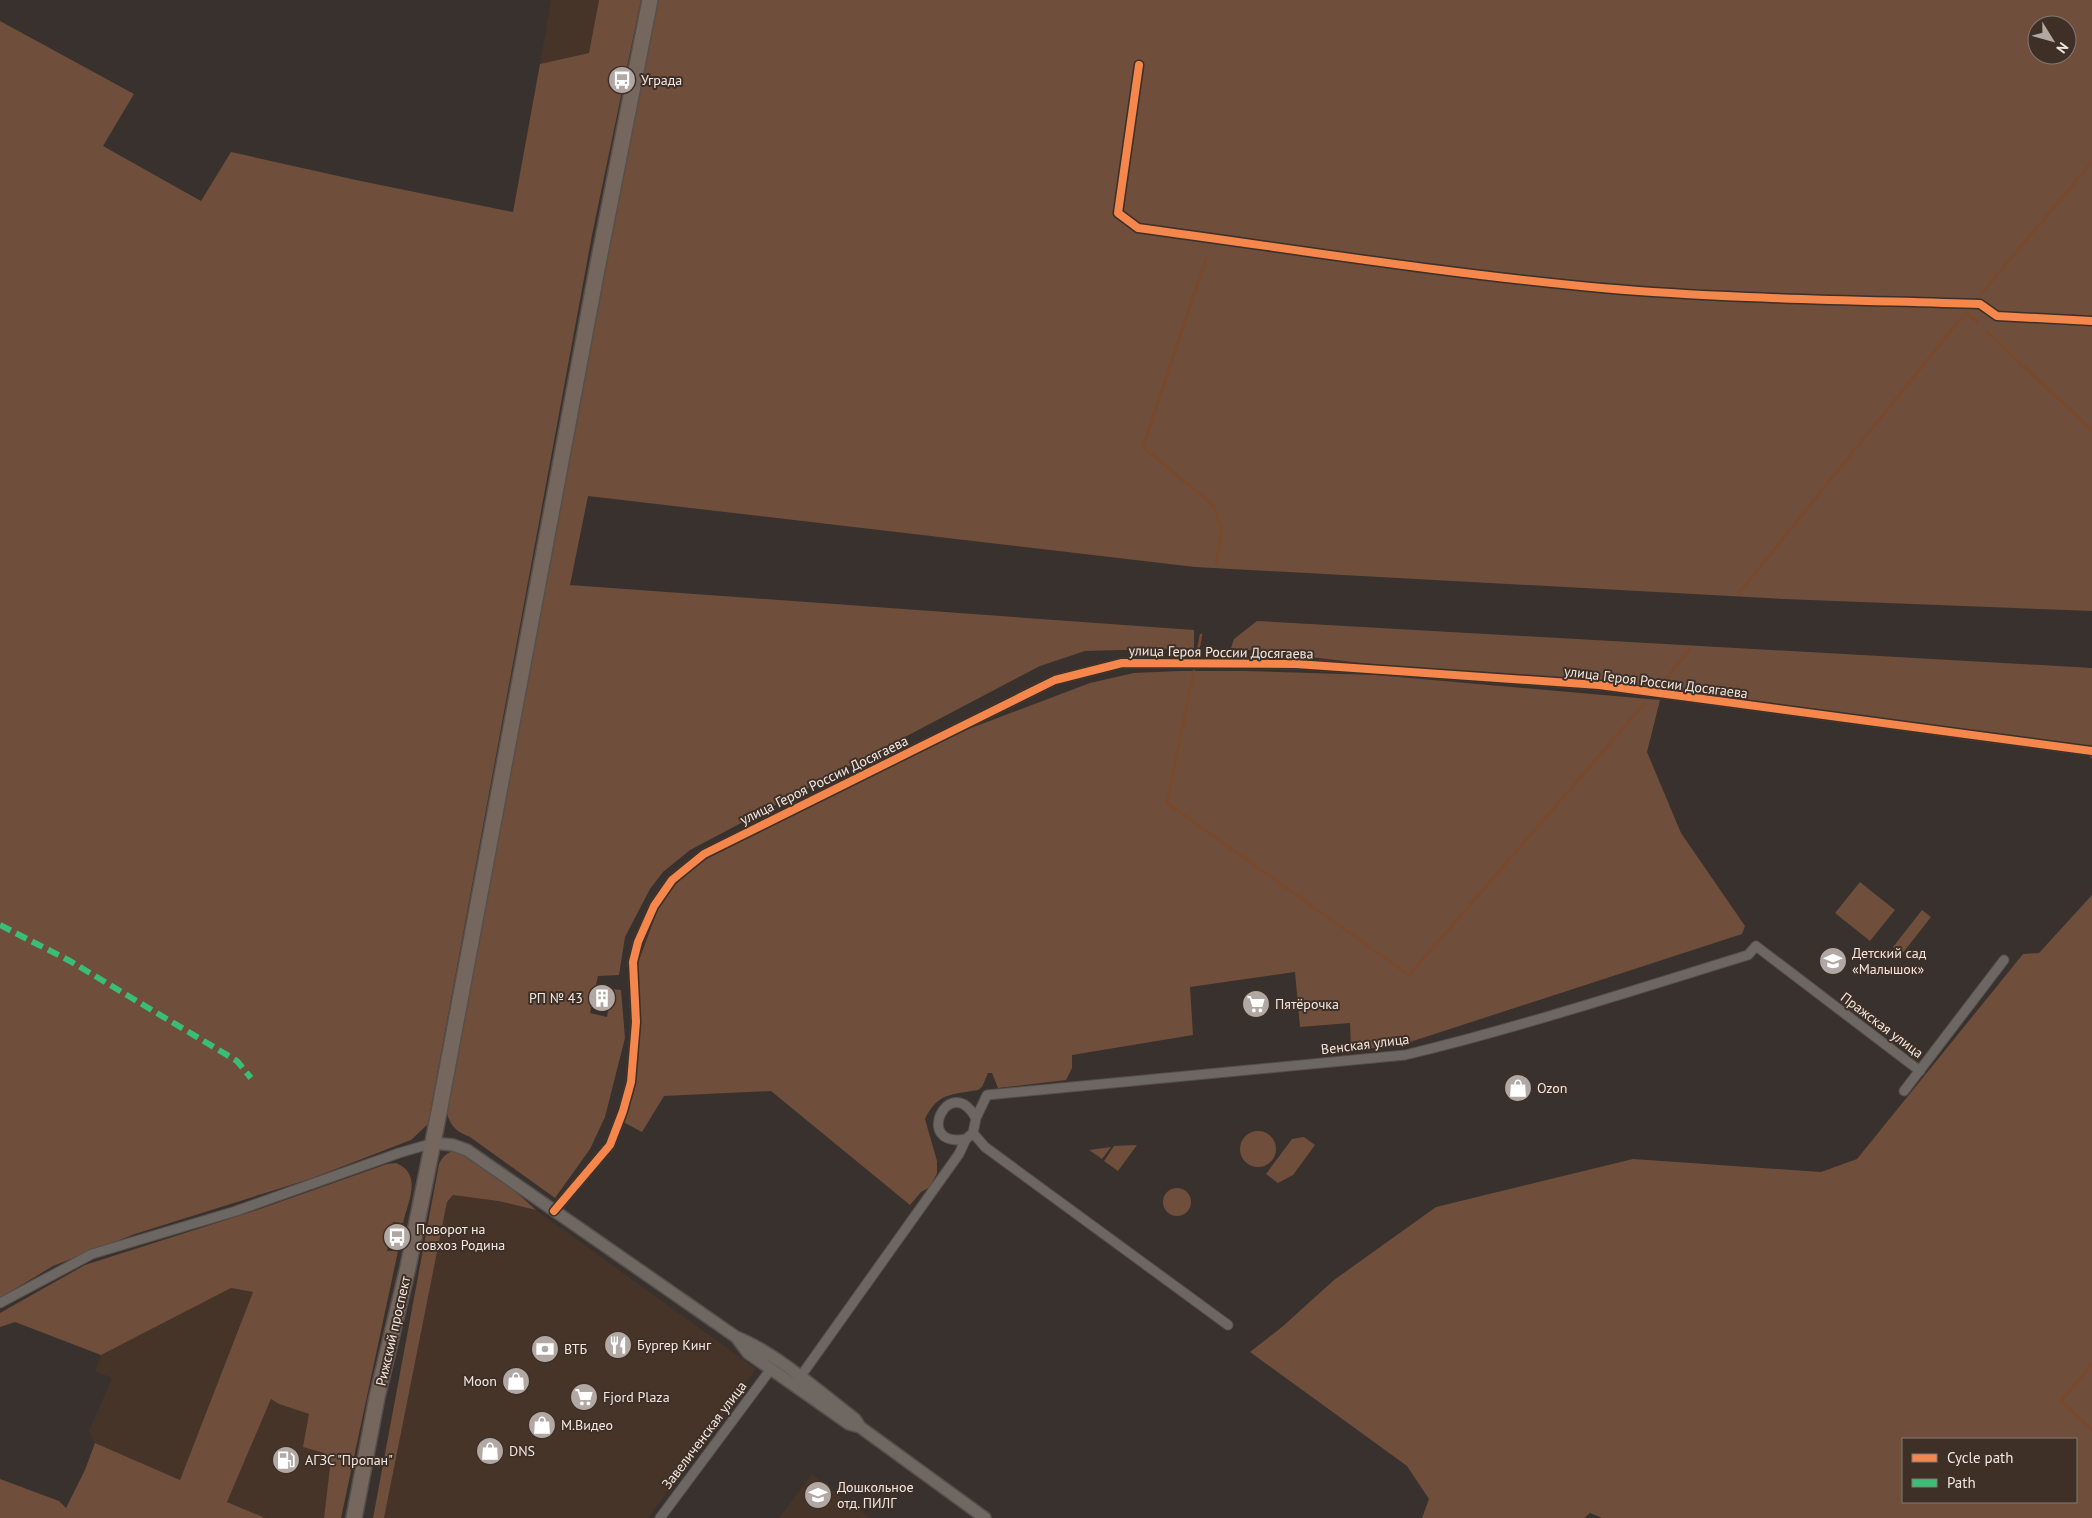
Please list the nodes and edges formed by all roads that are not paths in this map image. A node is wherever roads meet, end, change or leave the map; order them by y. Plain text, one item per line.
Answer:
1 (650, 0) edge
2 (1139, 65) dead end
3 (2092, 321) edge
4 (2092, 751) edge
5 (1756, 946) joint
6 (2004, 960) dead end
7 (1920, 1071) junction
8 (1904, 1091) dead end
9 (976, 1118) junction
10 (970, 1136) junction
11 (432, 1143) junction
12 (554, 1210) junction
13 (0, 1303) edge
14 (1228, 1325) dead end
15 (736, 1337) junction
16 (771, 1369) junction
17 (797, 1381) junction
18 (354, 1518) edge
19 (660, 1518) edge
20 (985, 1518) edge

1 - 11 highway, Рижский проспект
2 - 3 street
4 - 12 street, улица Героя России Досягаева
5 - 7 street, Пражская улица
5 - 9 street, Венская улица
6 - 7 street
7 - 8 street
9 - 10 street
9 - 10 street
10 - 14 street
10 - 17 street
11 - 12 street
11 - 13 street
11 - 18 highway, Рижский проспект
12 - 15 street
15 - 16 street
15 - 17 street
16 - 17 street
16 - 19 street, Завеличенская улица
17 - 20 street

